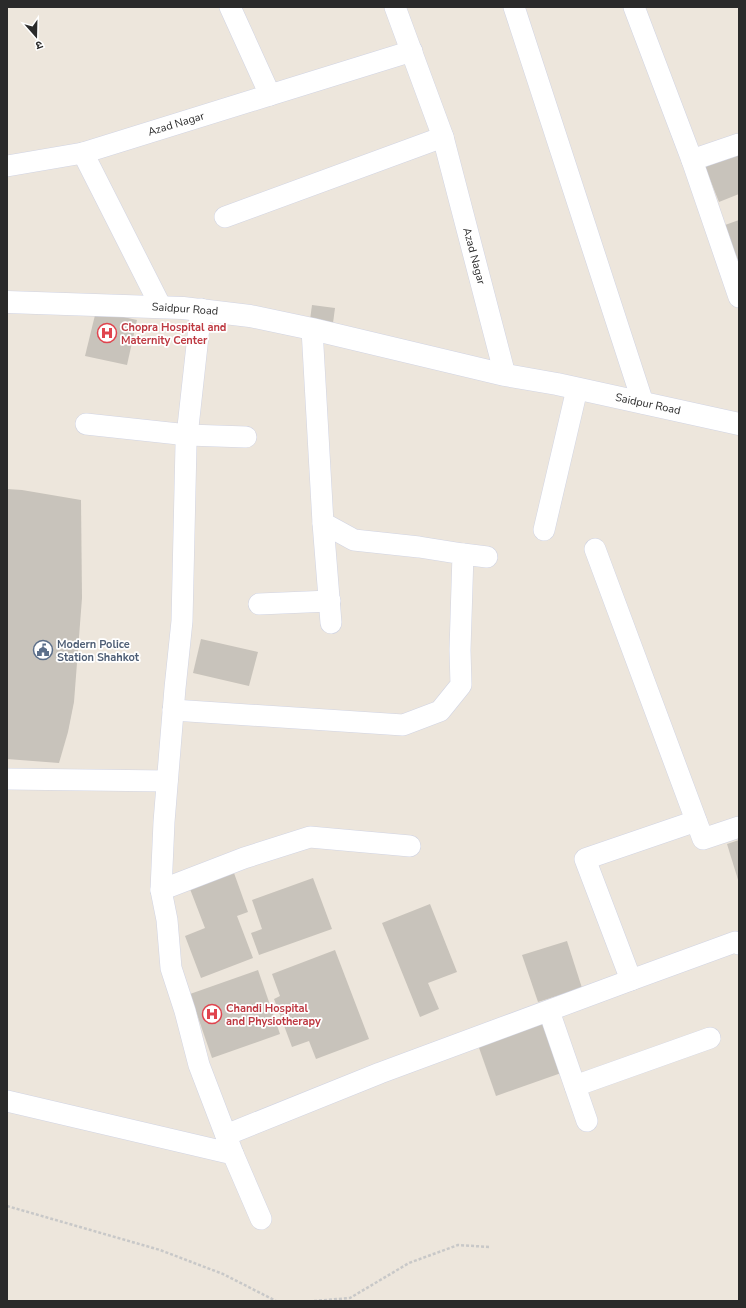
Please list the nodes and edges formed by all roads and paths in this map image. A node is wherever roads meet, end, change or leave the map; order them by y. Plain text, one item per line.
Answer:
1 (230, 7) edge
2 (395, 7) edge
3 (514, 7) edge
4 (634, 7) edge
5 (412, 51) junction
6 (270, 95) junction
7 (443, 137) junction
8 (739, 144) edge
9 (83, 153) junction
10 (692, 160) junction
11 (7, 166) edge
12 (225, 217) dead end
13 (739, 297) edge
14 (7, 302) edge
15 (161, 307) junction
16 (201, 309) junction
17 (312, 329) junction
18 (506, 375) junction
19 (567, 387) junction
20 (644, 403) junction
21 (86, 424) dead end
22 (739, 424) edge
23 (188, 434) junction
24 (246, 436) dead end
25 (323, 523) junction
26 (544, 530) dead end
27 (595, 549) dead end
28 (463, 554) junction
29 (487, 557) dead end
30 (330, 601) junction
31 (259, 604) dead end
32 (331, 623) dead end
33 (173, 710) junction
34 (7, 779) edge
35 (167, 781) junction
36 (696, 820) junction
37 (739, 827) edge
38 (410, 846) dead end
39 (161, 890) junction
40 (739, 944) edge
41 (631, 980) junction
42 (549, 1011) junction
43 (710, 1038) dead end
44 (575, 1086) junction
45 (7, 1101) edge
46 (587, 1121) dead end
47 (229, 1145) junction
48 (7, 1206) edge
49 (261, 1219) dead end
50 (489, 1247) dead end
51 (276, 1301) edge
52 (314, 1301) edge

1 - 6 street
2 - 5 street, Azad Nagar
3 - 20 street
4 - 10 street
5 - 6 street, Azad Nagar
5 - 7 street, Azad Nagar
6 - 9 street, Azad Nagar
7 - 12 street
7 - 18 street, Azad Nagar
8 - 10 street
9 - 11 street, Azad Nagar
9 - 15 street
10 - 13 street
14 - 15 street, Saidpur Road
15 - 16 street, Saidpur Road
16 - 17 street, Saidpur Road
16 - 23 street
17 - 18 street, Saidpur Road
17 - 25 street
18 - 19 street
19 - 20 street, Saidpur Road
19 - 26 street
20 - 22 street, Saidpur Road
21 - 23 street
23 - 24 street
23 - 33 street
25 - 28 street
25 - 30 street
27 - 36 street
28 - 29 street
28 - 33 street
30 - 31 street
30 - 32 street
33 - 35 street
34 - 35 street
35 - 39 street
36 - 37 street
36 - 41 street
38 - 39 street
39 - 47 street
40 - 41 street
41 - 42 street
42 - 44 street
42 - 47 street
43 - 44 street
44 - 46 street
45 - 47 street
47 - 49 street
48 - 51 path
50 - 52 path

